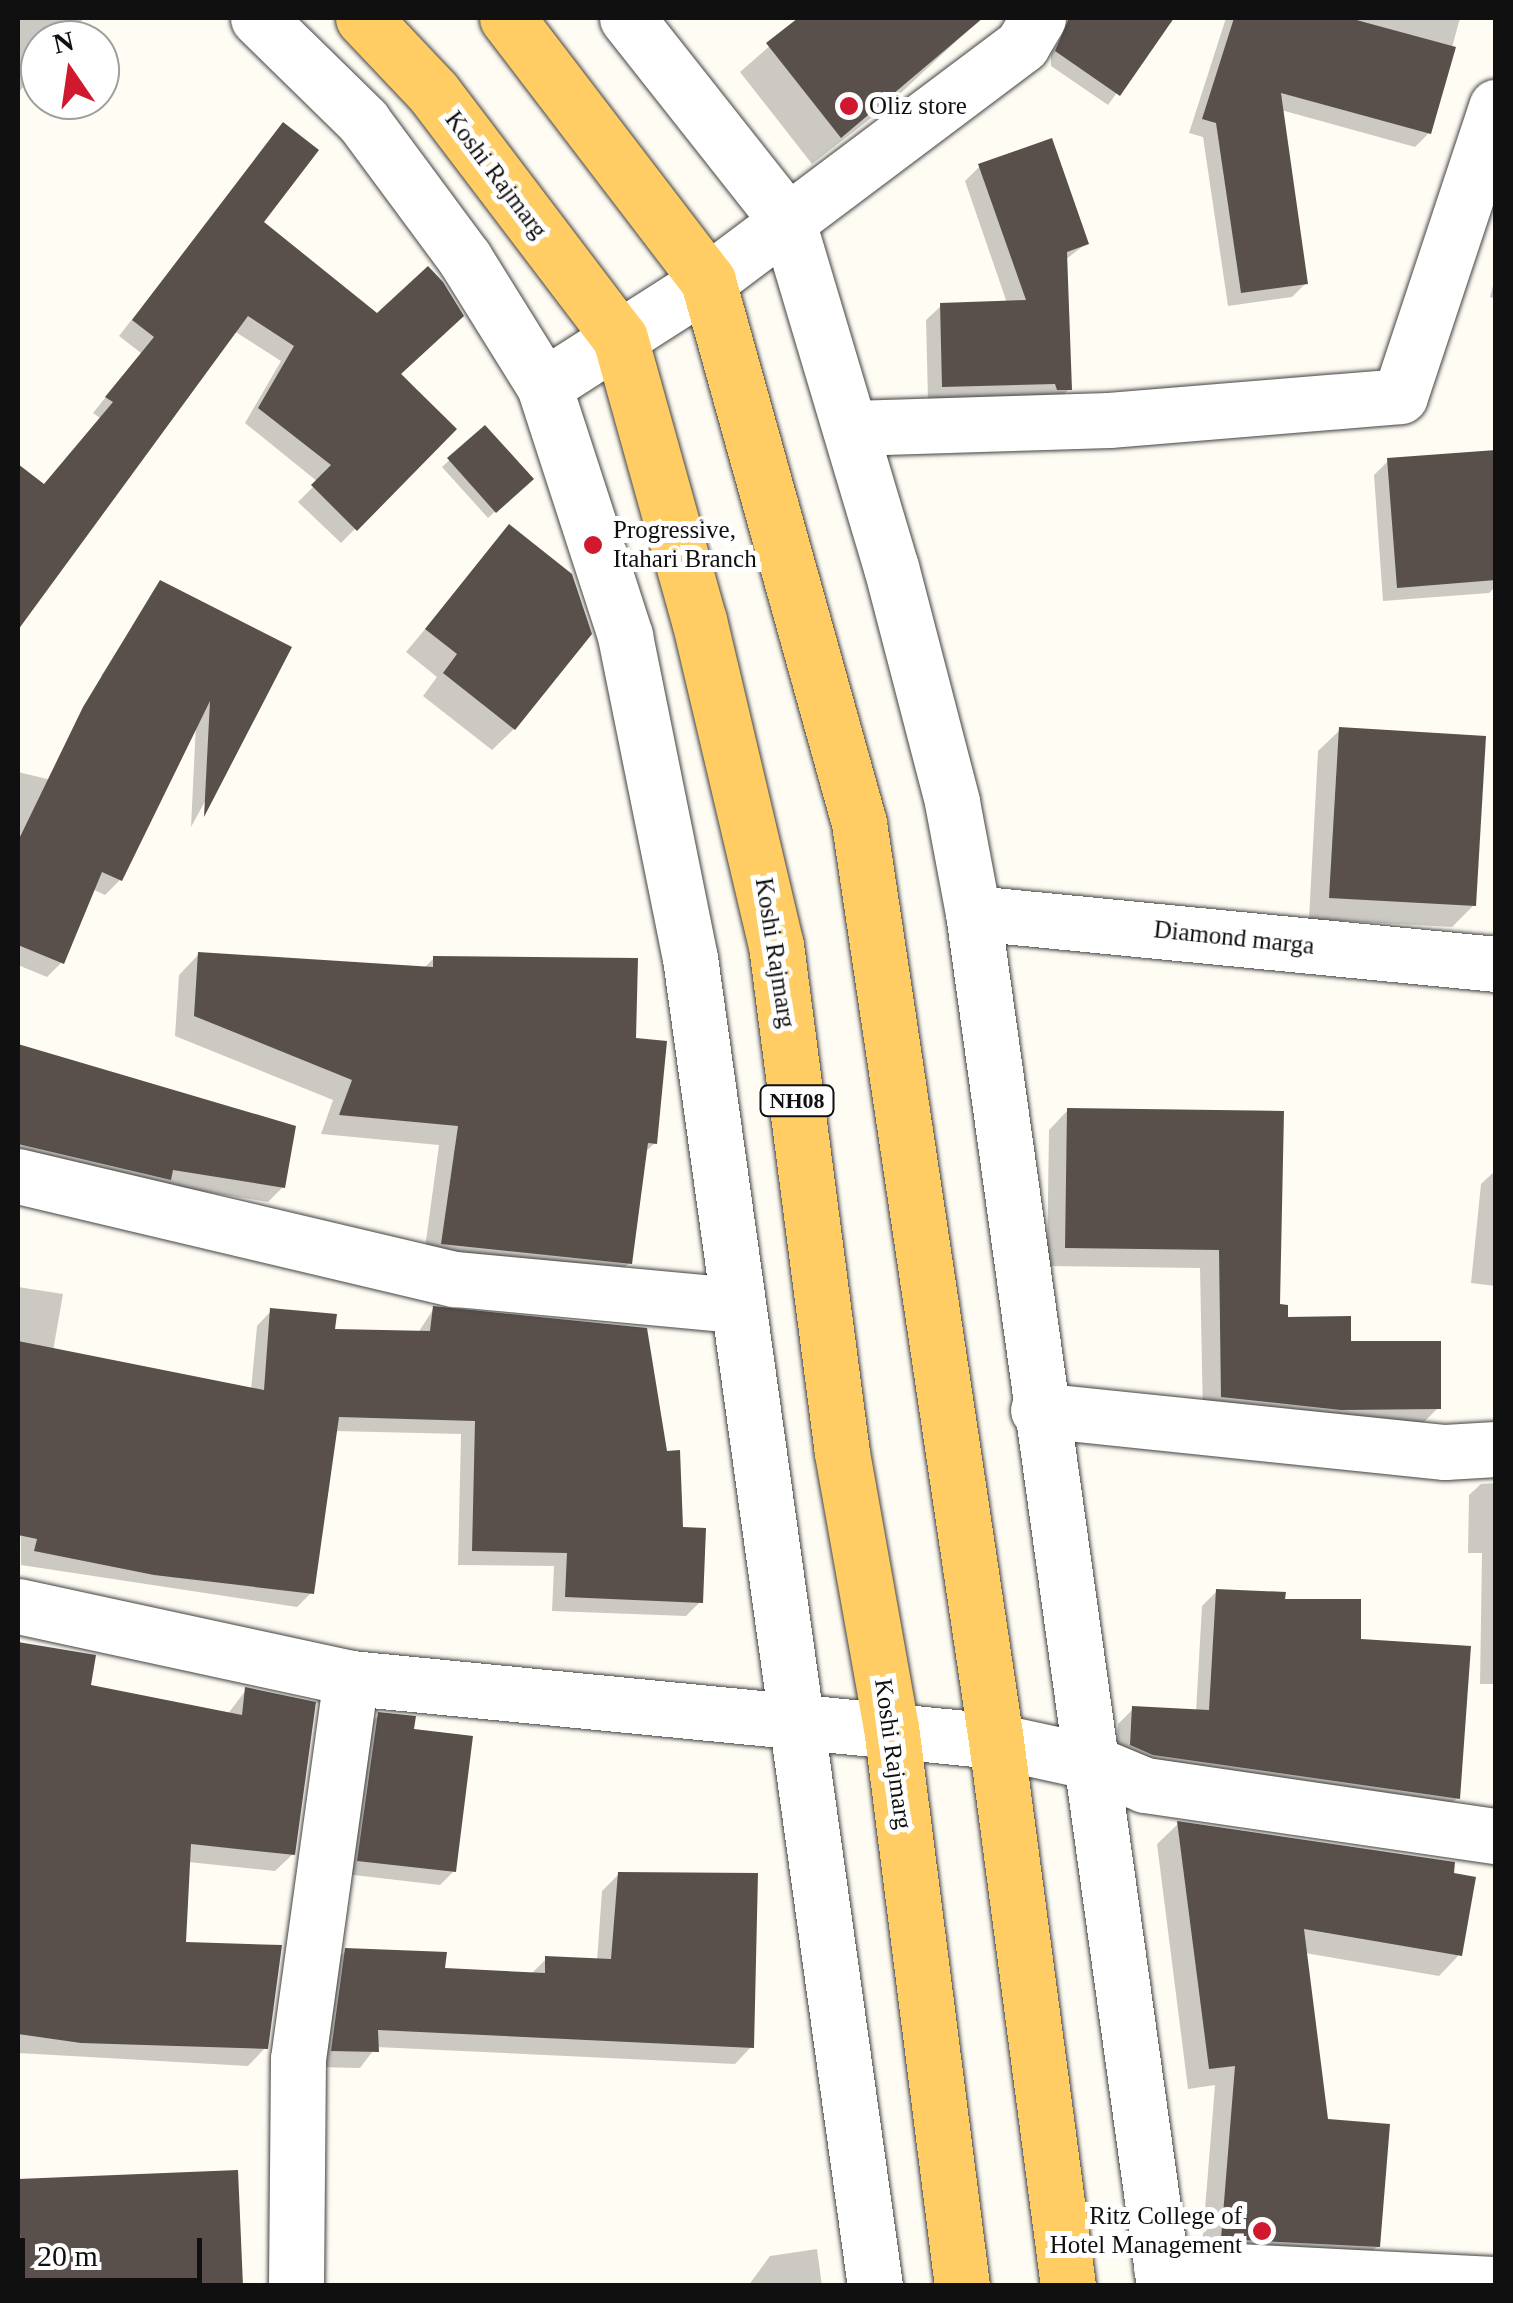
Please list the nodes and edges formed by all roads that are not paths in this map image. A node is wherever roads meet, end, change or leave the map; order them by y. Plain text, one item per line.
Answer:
1 (258, 18) edge
2 (363, 18) edge
3 (507, 18) edge
4 (627, 18) edge
5 (1038, 18) edge
6 (1496, 107) edge
7 (788, 222) junction
8 (708, 281) junction
9 (620, 338) junction
10 (544, 386) junction
11 (852, 428) junction
12 (973, 913) junction
13 (1496, 964) edge
14 (18, 1176) edge
15 (736, 1305) junction
16 (1038, 1410) junction
17 (1496, 1449) edge
18 (18, 1606) edge
19 (351, 1678) junction
20 (797, 1722) junction
21 (891, 1727) junction
22 (996, 1740) junction
23 (1087, 1761) junction
24 (1496, 1836) edge
25 (1163, 2276) edge
26 (1496, 2284) edge
27 (296, 2286) edge
28 (875, 2286) edge
29 (962, 2286) edge
30 (1068, 2286) edge

1 - 10 street
2 - 9 main road, Koshi Rajmarg / NH08
3 - 8 main road
4 - 7 street
5 - 7 street
6 - 11 street
7 - 8 street
7 - 11 street
8 - 9 street
8 - 22 main road
9 - 10 street
9 - 21 main road, Koshi Rajmarg / NH08
10 - 15 street
11 - 12 street
12 - 13 street, Diamond marga
12 - 16 street
14 - 15 street
15 - 20 street
16 - 17 street
16 - 23 street
18 - 19 street
19 - 20 street
19 - 27 street
20 - 21 street
20 - 28 street
21 - 22 street
21 - 29 main road, Koshi Rajmarg / NH08
22 - 23 street
22 - 30 main road
23 - 24 street
23 - 25 street
25 - 26 street

